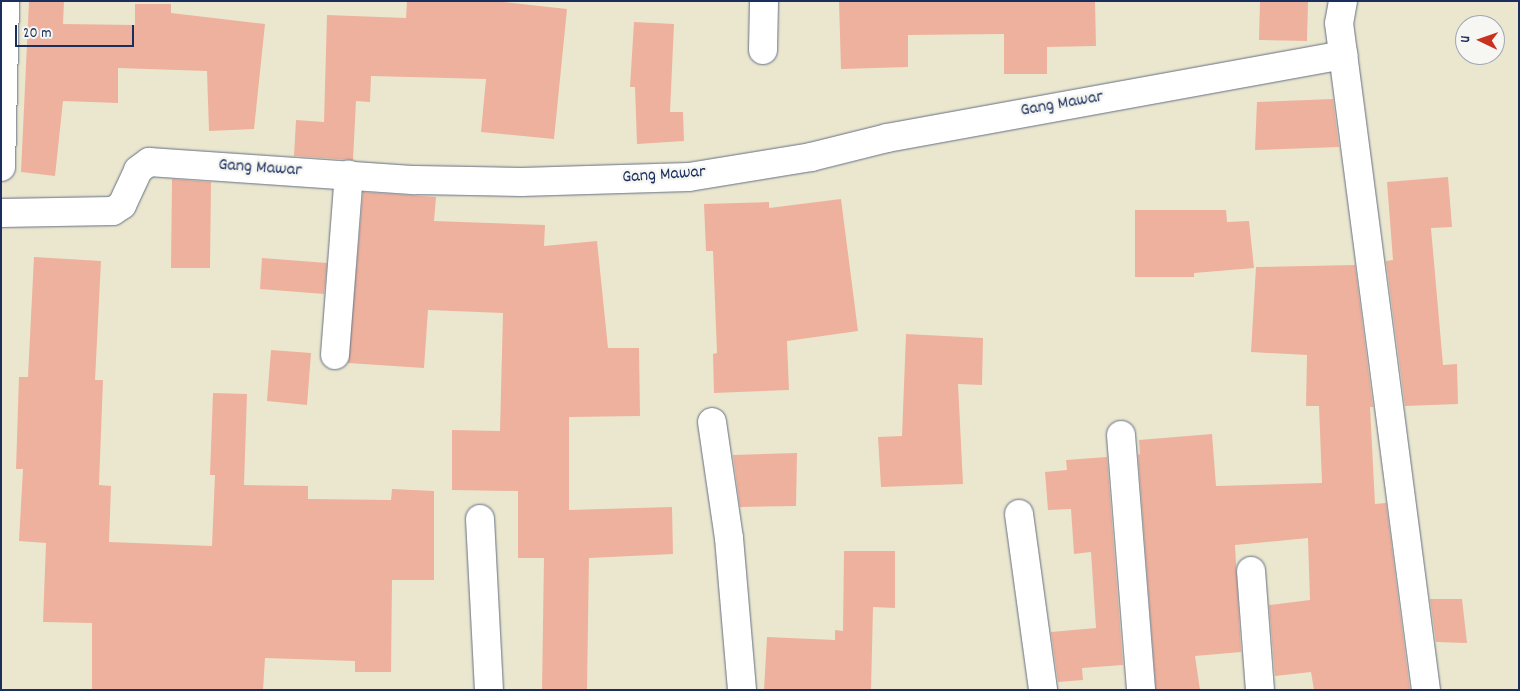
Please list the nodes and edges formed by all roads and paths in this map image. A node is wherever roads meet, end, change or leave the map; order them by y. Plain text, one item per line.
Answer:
1 (5, 1) edge
2 (764, 1) edge
3 (1343, 1) edge
4 (763, 50) dead end
5 (1344, 55) junction
6 (2, 107) edge
7 (1, 167) edge
8 (349, 175) junction
9 (1, 213) edge
10 (335, 355) dead end
11 (712, 422) dead end
12 (1120, 435) dead end
13 (1019, 514) dead end
14 (480, 519) dead end
15 (1251, 571) dead end
16 (490, 690) edge
17 (742, 690) edge
18 (1043, 690) edge
19 (1141, 690) edge
20 (1260, 690) edge
21 (1426, 690) edge

1 - 6 street
2 - 4 street
3 - 5 street
5 - 8 street, Gang Mawar
5 - 21 street
6 - 7 street
8 - 9 street, Gang Mawar
8 - 10 street
11 - 17 street
12 - 19 street
13 - 18 street
14 - 16 street
15 - 20 street

